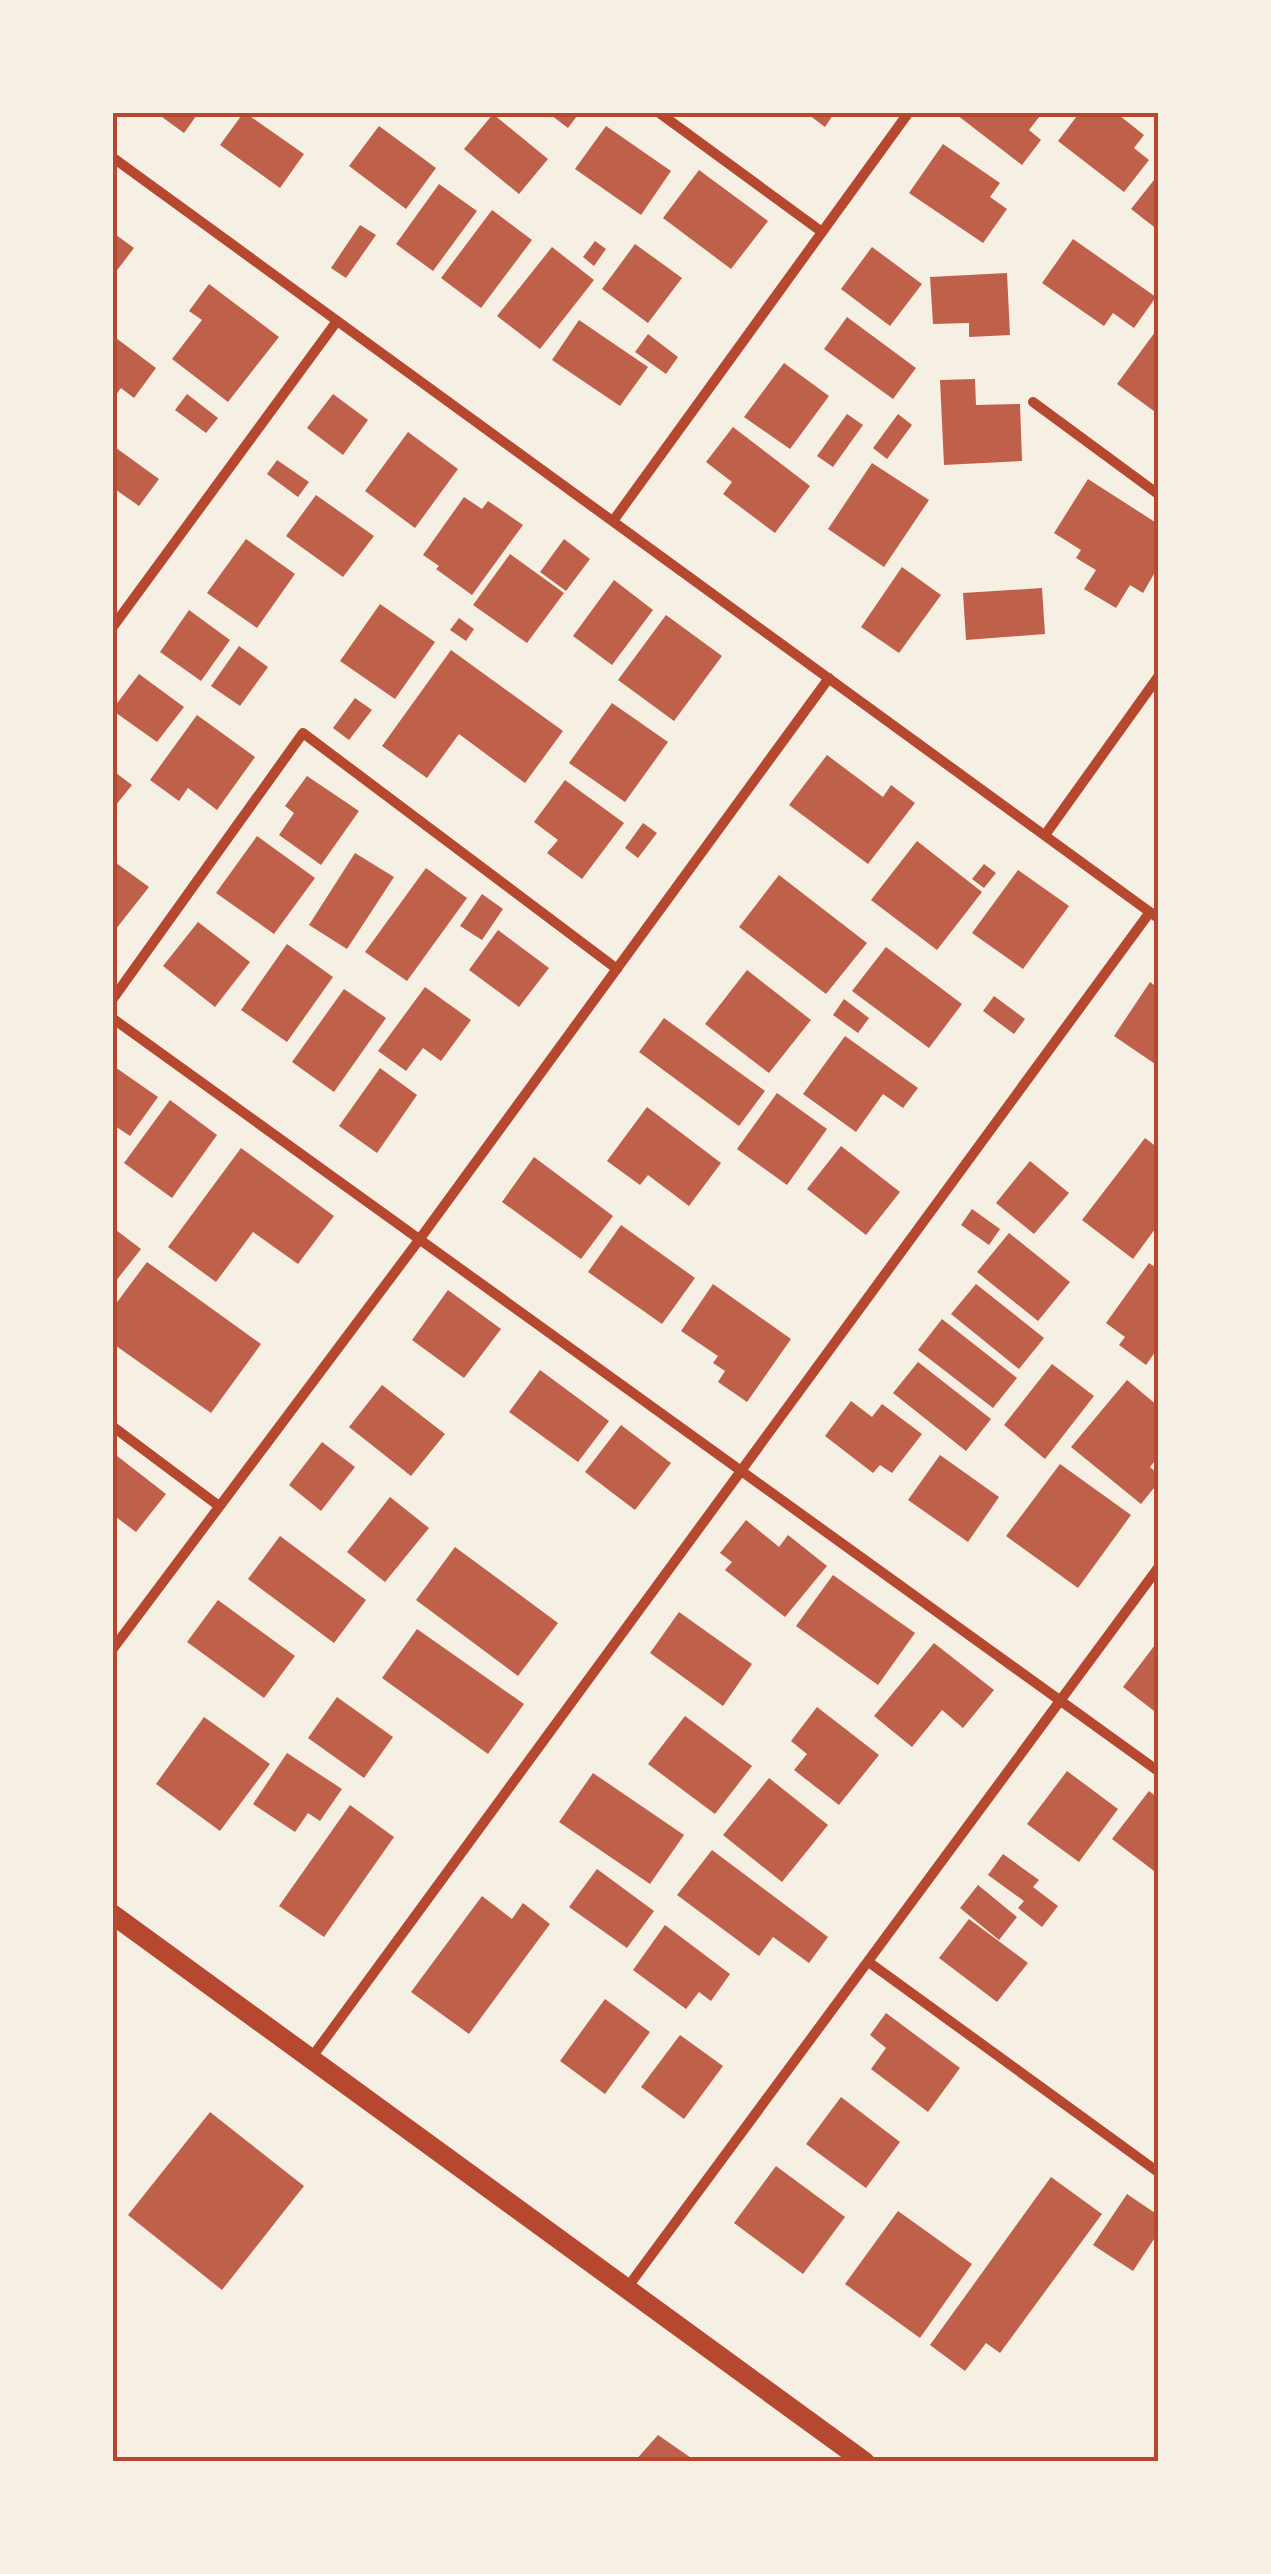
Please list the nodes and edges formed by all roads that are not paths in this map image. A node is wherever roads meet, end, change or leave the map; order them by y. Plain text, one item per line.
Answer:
1 (658, 112) edge
2 (910, 112) edge
3 (112, 157) edge
4 (822, 232) junction
5 (337, 321) junction
6 (1033, 402) dead end
7 (1158, 494) edge
8 (613, 521) junction
9 (112, 628) edge
10 (1158, 677) edge
11 (829, 678) junction
12 (1045, 835) junction
13 (1154, 915) edge
14 (618, 968) junction
15 (112, 1000) edge
16 (112, 1018) edge
17 (419, 1240) junction
18 (112, 1426) edge
19 (741, 1471) junction
20 (219, 1506) junction
21 (1158, 1568) edge
22 (112, 1650) edge
23 (1062, 1701) junction
24 (1158, 1771) edge
25 (114, 1918) edge
26 (870, 1962) junction
27 (312, 2058) junction
28 (1158, 2172) edge
29 (627, 2288) junction
30 (865, 2462) edge

1 - 4 street
2 - 4 street
3 - 5 street
4 - 8 street
5 - 8 street
5 - 9 street
6 - 7 street
8 - 11 street
10 - 12 street
11 - 12 street
11 - 14 street
12 - 13 street
13 - 19 street
14 - 15 street
14 - 17 street
16 - 17 street
17 - 19 street
17 - 20 street
18 - 20 street
19 - 23 street
19 - 27 street
20 - 22 street
21 - 23 street
23 - 24 street
23 - 26 street
25 - 27 main road
26 - 28 street
26 - 29 street
27 - 29 main road
29 - 30 main road

